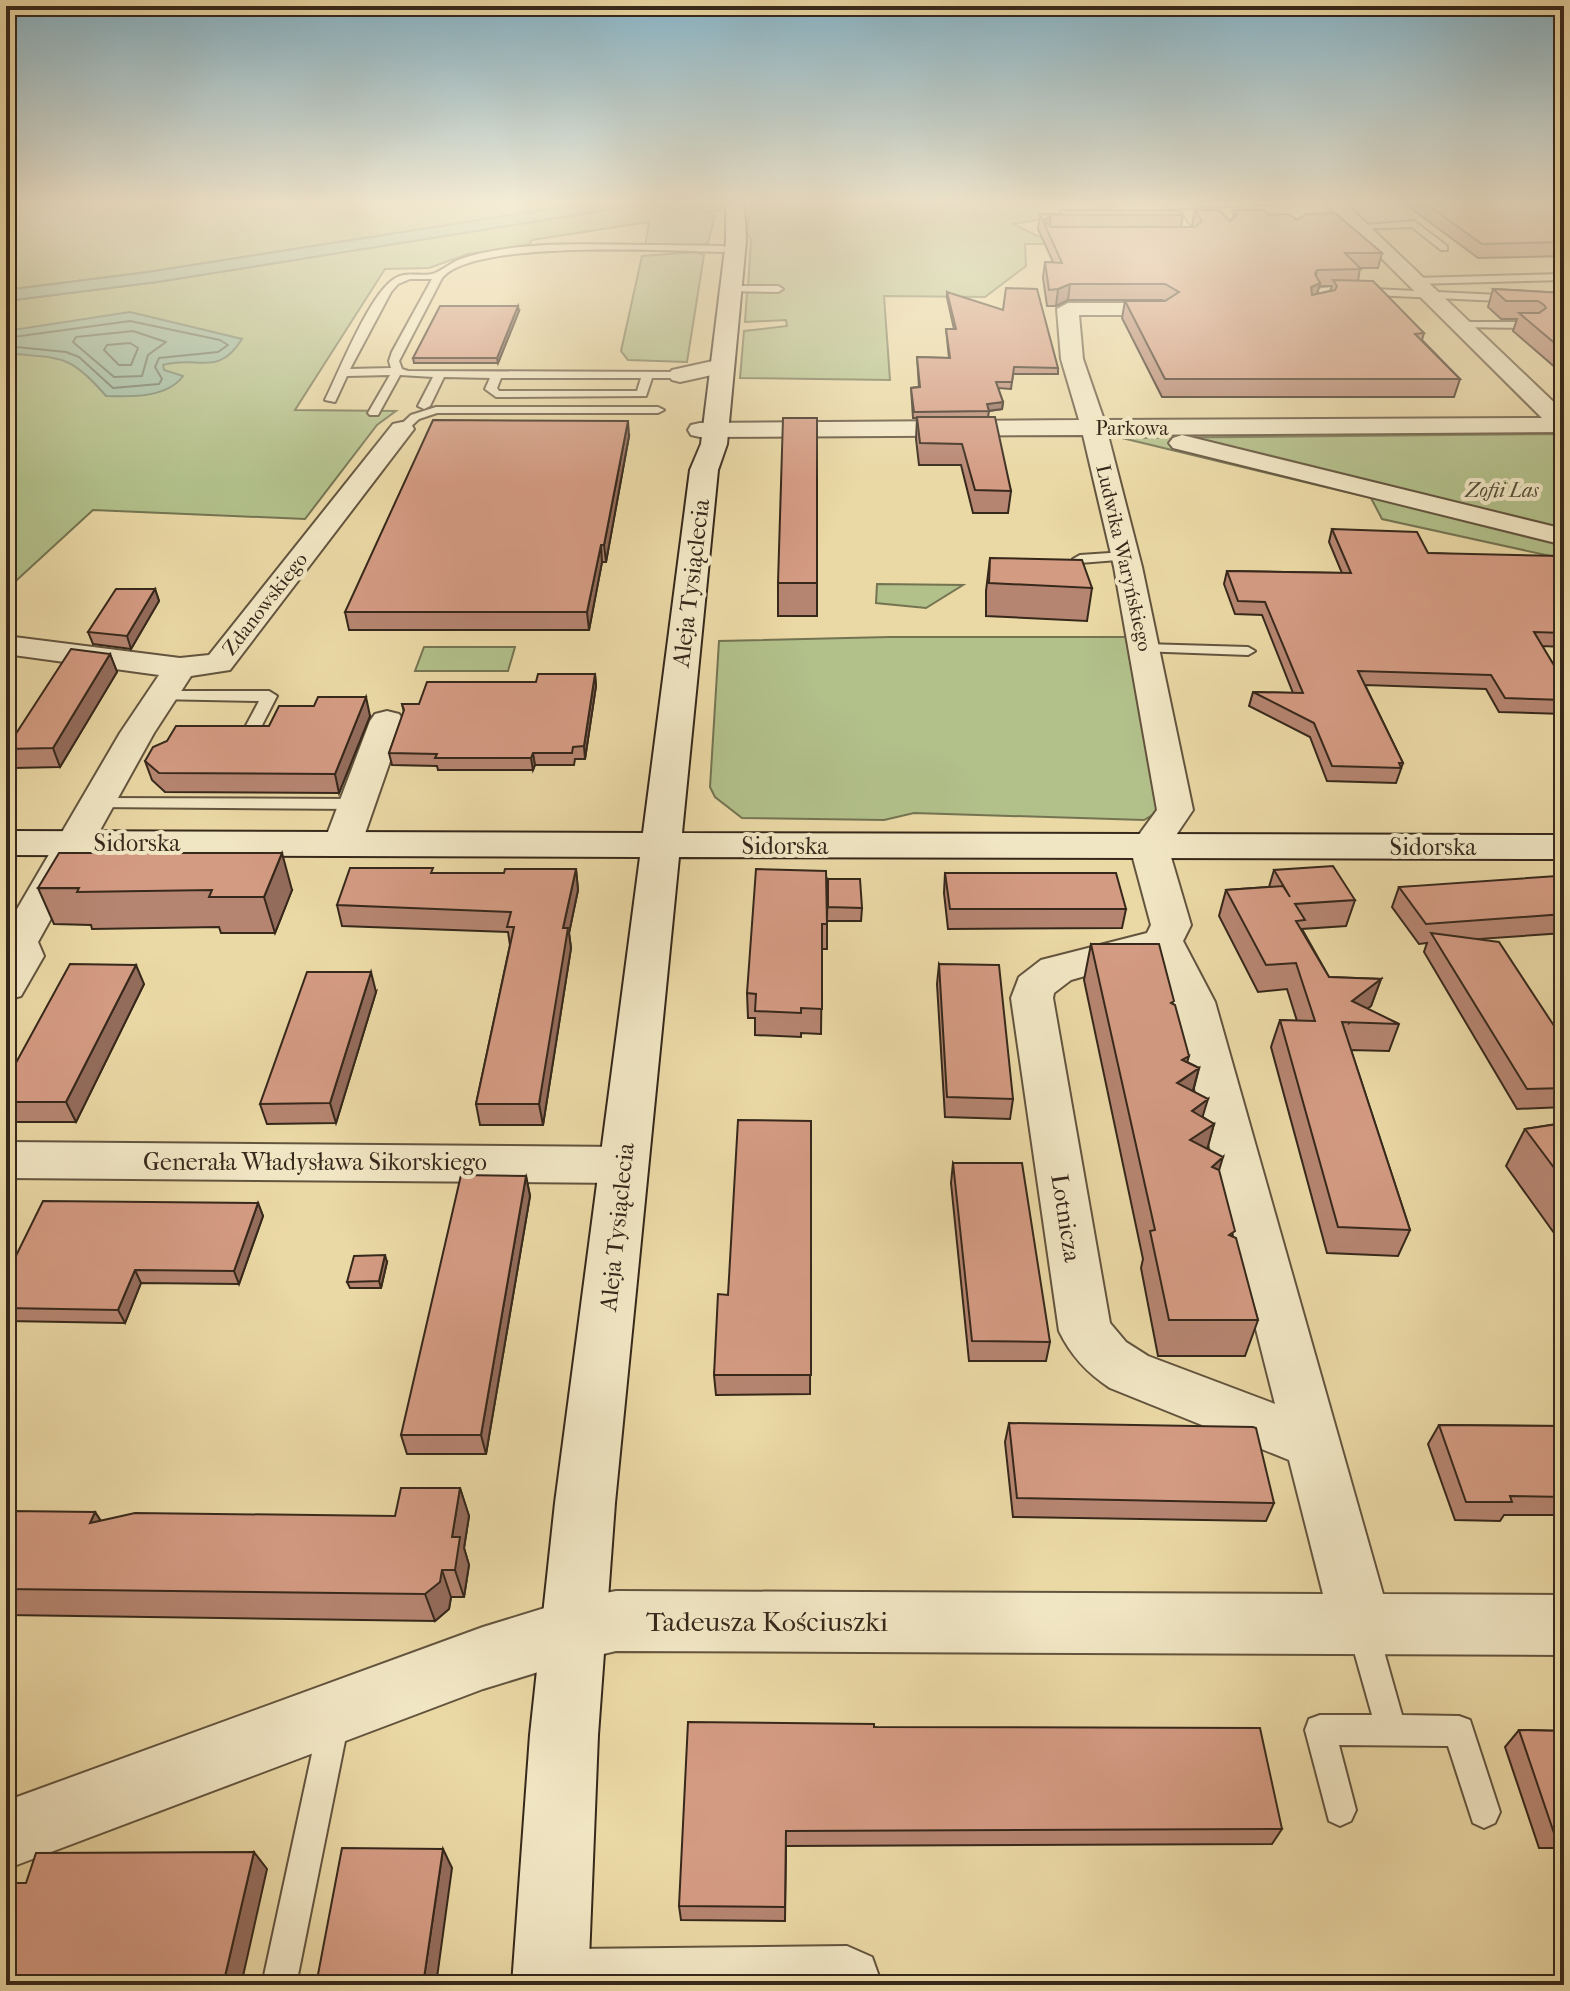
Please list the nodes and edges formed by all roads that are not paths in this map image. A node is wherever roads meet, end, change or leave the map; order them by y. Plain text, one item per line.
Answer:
1 (387, 296) edge
2 (428, 296) edge
3 (719, 296) edge
4 (729, 296) edge
5 (1321, 296) edge
6 (1431, 296) edge
7 (1509, 296) edge
8 (1564, 301) edge
9 (1314, 307) edge
10 (1162, 309) edge
11 (1461, 325) junction
12 (1532, 325) edge
13 (397, 371) junction
14 (343, 373) junction
15 (440, 374) junction
16 (712, 374) junction
17 (497, 375) junction
18 (647, 375) junction
19 (680, 375) joint
20 (331, 400) dead end
21 (424, 406) dead end
22 (658, 410) dead end
23 (374, 413) dead end
24 (1564, 425) edge
25 (1094, 428) junction
26 (402, 429) joint
27 (708, 430) junction
28 (1154, 436) dead end
29 (1564, 537) edge
30 (1125, 556) junction
31 (1080, 559) edge
32 (6, 645) edge
33 (1144, 648) junction
34 (1248, 651) dead end
35 (180, 668) junction
36 (161, 696) junction
37 (387, 721) dead end
38 (250, 733) edge
39 (99, 803) junction
40 (357, 804) junction
41 (6, 843) edge
42 (76, 843) junction
43 (342, 845) junction
44 (661, 846) junction
45 (1149, 847) junction
46 (1564, 847) edge
47 (1163, 941) junction
48 (6, 986) edge
49 (6, 1160) edge
50 (624, 1165) junction
51 (1313, 1444) junction
52 (1361, 1623) junction
53 (1564, 1625) edge
54 (574, 1630) junction
55 (336, 1713) junction
56 (1391, 1730) junction
57 (1340, 1810) dead end
58 (1484, 1812) dead end
59 (6, 1835) edge
60 (847, 1982) dead end
61 (279, 1985) edge
62 (550, 1985) edge
63 (573, 1985) edge

1 - 14 lane
2 - 13 lane
3 - 16 street, Aleja Tysiąclecia
4 - 16 street, Aleja Tysiąclecia
5 - 9 lane
6 - 11 street
7 - 8 lane
10 - 25 street, Ludwika Waryńskiego
11 - 12 lane
11 - 24 street
13 - 14 lane
13 - 15 lane
13 - 23 lane
14 - 20 lane
15 - 17 lane
15 - 21 lane
16 - 19 street
16 - 27 street, Aleja Tysiąclecia
17 - 18 lane
17 - 18 lane
18 - 19 lane
22 - 26 lane
24 - 25 street, Parkowa
25 - 27 street, Parkowa
25 - 30 street, Ludwika Waryńskiego
26 - 35 street, Zdanowskiego
27 - 44 street, Aleja Tysiąclecia
28 - 29 street
30 - 31 lane
30 - 33 street, Ludwika Waryńskiego
32 - 35 street, Zdanowskiego
33 - 34 lane
33 - 45 street, Ludwika Waryńskiego
35 - 36 street
36 - 38 lane
36 - 39 street
37 - 40 street
39 - 40 lane
39 - 42 street
40 - 43 street
41 - 42 street, Sidorska
42 - 43 street, Sidorska
42 - 48 street
43 - 44 street, Sidorska
44 - 45 street, Sidorska
44 - 50 street, Aleja Tysiąclecia
45 - 46 street, Sidorska
45 - 47 street
47 - 51 street
47 - 51 street, Lotnicza
49 - 50 street, Generała Władysława Sikorskiego
50 - 54 street, Aleja Tysiąclecia
51 - 52 street
52 - 53 street, Tadeusza Kościuszki
52 - 54 street, Tadeusza Kościuszki
52 - 56 lane
54 - 55 street, Tadeusza Kościuszki
54 - 62 street, Aleja Tysiąclecia
55 - 59 street, Tadeusza Kościuszki
55 - 61 lane
56 - 57 lane
56 - 58 lane
60 - 63 street

